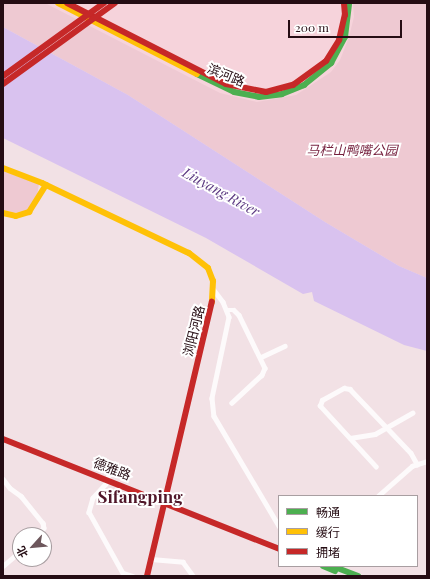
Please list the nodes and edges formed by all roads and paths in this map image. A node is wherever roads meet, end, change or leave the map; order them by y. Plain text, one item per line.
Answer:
1 (58, 3) edge
2 (67, 3) edge
3 (97, 3) edge
4 (104, 3) edge
5 (109, 3) edge
6 (115, 3) edge
7 (344, 3) edge
8 (349, 3) edge
9 (83, 14) junction
10 (90, 17) junction
11 (3, 76) edge
12 (3, 84) edge
13 (3, 168) edge
14 (46, 185) junction
15 (3, 213) edge
16 (214, 290) junction
17 (227, 310) junction
18 (285, 346) dead end
19 (261, 357) junction
20 (232, 403) dead end
21 (412, 414) dead end
22 (387, 428) junction
23 (3, 435) edge
24 (350, 438) junction
25 (3, 439) edge
26 (427, 461) edge
27 (417, 464) junction
28 (376, 467) dead end
29 (108, 477) junction
30 (3, 479) edge
31 (379, 495) edge
32 (164, 499) junction
33 (278, 524) edge
34 (44, 527) edge
35 (278, 545) edge
36 (278, 549) edge
37 (12, 558) edge
38 (151, 559) junction
39 (3, 566) edge
40 (326, 567) edge
41 (335, 567) edge
42 (133, 576) edge
43 (147, 576) edge
44 (193, 576) edge
45 (349, 576) edge
46 (358, 576) edge

1 - 9 main road, 滨河路
2 - 9 main road, 滨河路
3 - 9 main road
4 - 11 main road
5 - 10 main road
6 - 12 main road
7 - 10 main road, 滨河路
8 - 10 main road, 滨河路
9 - 10 main road, 滨河路
13 - 14 main road, 浏阳河路
14 - 15 main road
14 - 16 main road, 浏阳河路
16 - 17 street
16 - 32 main road, 浏阳河路
17 - 19 street
17 - 33 street
18 - 19 street
19 - 20 street
21 - 22 street
22 - 24 street
22 - 24 street
22 - 27 street
23 - 29 main road
24 - 28 street
25 - 29 main road, 德雅路
26 - 27 street
27 - 31 street
29 - 32 main road
29 - 42 street
30 - 34 street
32 - 35 main road
32 - 36 main road
32 - 38 main road, 浏阳河路
37 - 39 street
38 - 43 main road, 浏阳河路
38 - 44 street
40 - 45 main road
41 - 46 main road

